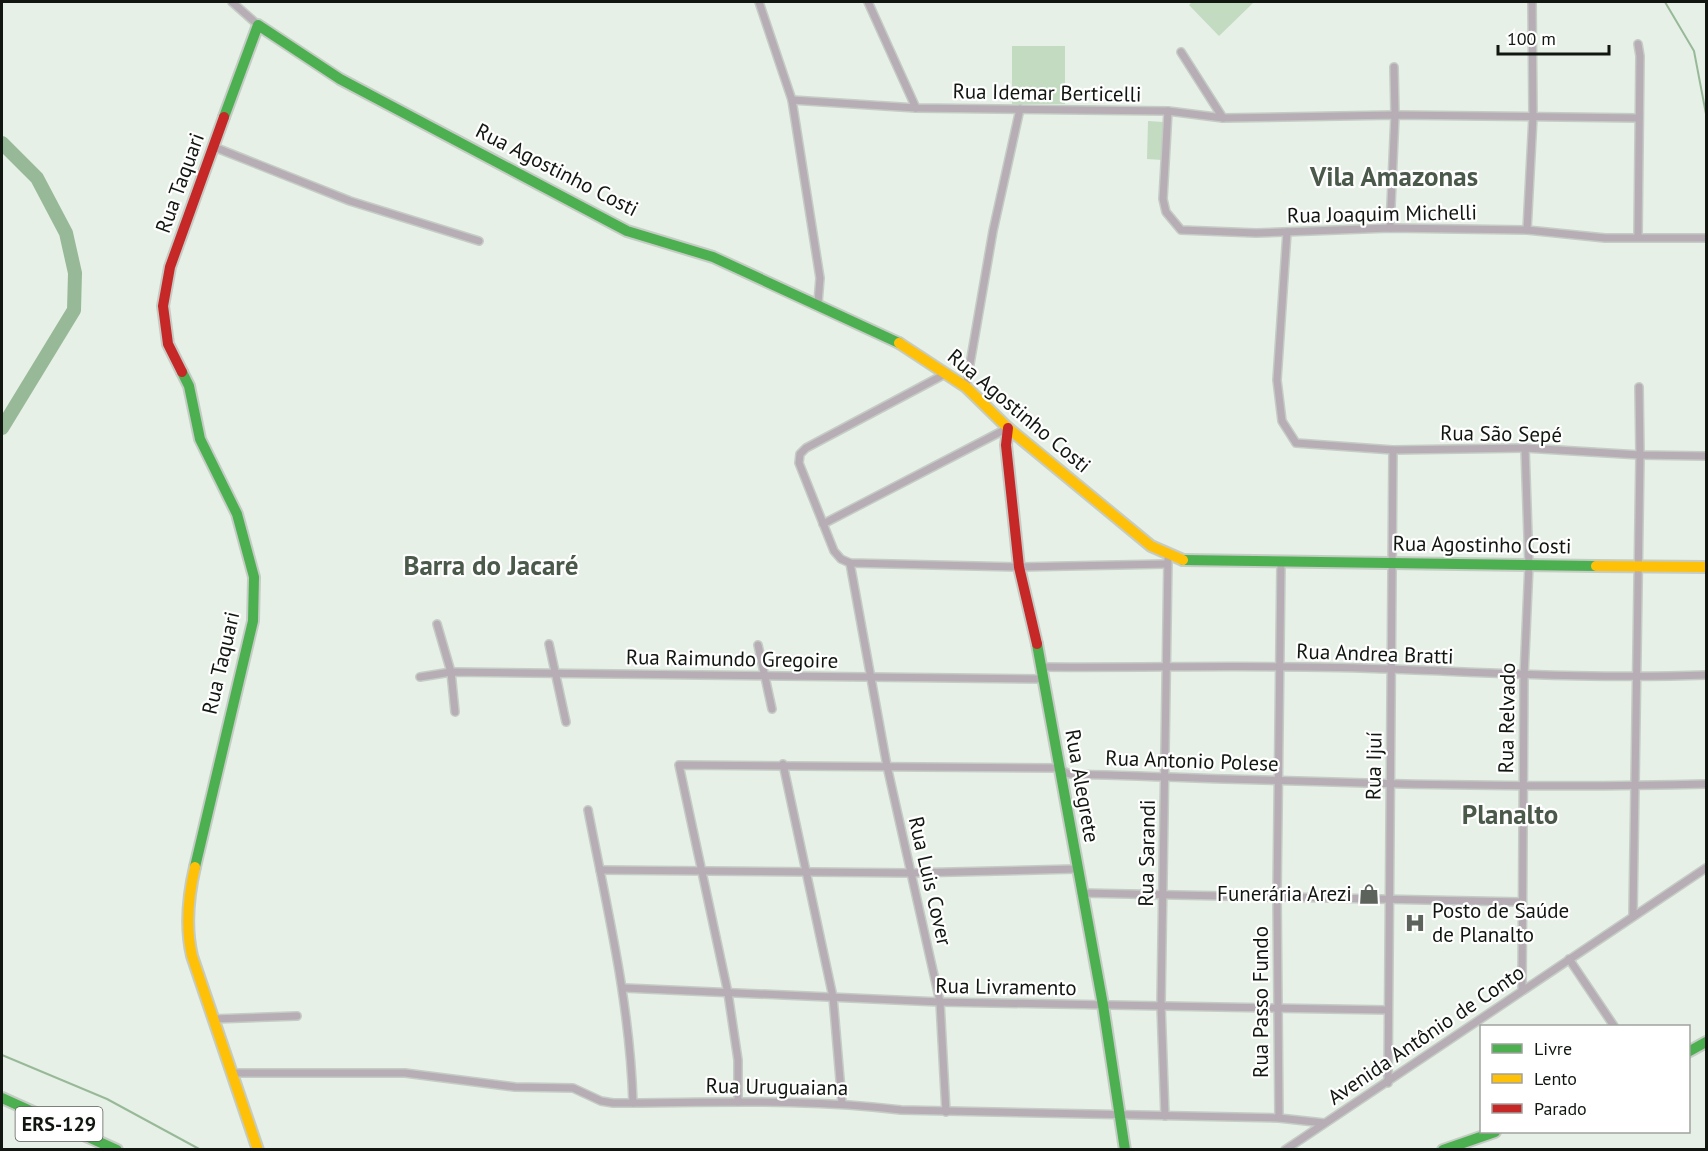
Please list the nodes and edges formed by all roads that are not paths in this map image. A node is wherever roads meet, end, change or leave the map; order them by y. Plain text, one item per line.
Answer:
1 (232, 2) edge
2 (759, 2) edge
3 (868, 2) edge
4 (1532, 2) edge
5 (258, 25) junction
6 (1638, 44) dead end
7 (1181, 52) dead end
8 (1394, 67) dead end
9 (792, 100) junction
10 (915, 108) junction
11 (1020, 109) junction
12 (1168, 111) junction
13 (1395, 115) junction
14 (1533, 117) junction
15 (1223, 118) junction
16 (1639, 118) junction
17 (214, 147) junction
18 (1390, 228) junction
19 (1527, 230) junction
20 (1287, 232) junction
21 (1638, 236) junction
22 (1707, 238) edge
23 (479, 242) dead end
24 (818, 303) junction
25 (947, 373) junction
26 (966, 387) junction
27 (1639, 387) dead end
28 (1008, 428) junction
29 (1525, 448) junction
30 (1393, 450) junction
31 (1640, 455) junction
32 (1707, 456) edge
33 (823, 524) junction
34 (1168, 559) junction
35 (1281, 562) junction
36 (849, 563) junction
37 (1390, 564) junction
38 (1529, 565) junction
39 (1019, 567) junction
40 (1638, 567) junction
41 (1707, 567) edge
42 (437, 624) dead end
43 (549, 644) dead end
44 (758, 645) dead end
45 (1042, 667) junction
46 (1166, 668) junction
47 (1279, 668) junction
48 (1391, 669) junction
49 (451, 672) junction
50 (554, 674) junction
51 (764, 674) junction
52 (1707, 675) edge
53 (1524, 676) junction
54 (420, 677) dead end
55 (872, 678) junction
56 (1636, 678) junction
57 (1044, 679) junction
58 (772, 709) dead end
59 (454, 712) dead end
60 (566, 722) dead end
61 (783, 764) junction
62 (887, 766) junction
63 (1058, 768) junction
64 (1165, 777) junction
65 (1277, 781) junction
66 (1390, 782) junction
67 (1523, 784) junction
68 (1707, 784) edge
69 (1634, 786) junction
70 (588, 810) dead end
71 (1707, 868) edge
72 (1076, 869) junction
73 (600, 870) junction
74 (704, 870) junction
75 (806, 872) junction
76 (911, 873) junction
77 (1081, 893) junction
78 (1163, 893) junction
79 (1277, 896) junction
80 (1389, 900) junction
81 (1521, 902) junction
82 (1633, 915) junction
83 (1569, 958) junction
84 (624, 988) junction
85 (1522, 989) junction
86 (728, 993) junction
87 (833, 997) junction
88 (940, 1002) junction
89 (1103, 1005) junction
90 (1161, 1005) junction
91 (1277, 1008) junction
92 (1388, 1010) junction
93 (297, 1016) dead end
94 (214, 1019) junction
95 (1613, 1025) edge
96 (1707, 1042) edge
97 (1690, 1051) edge
98 (232, 1073) junction
99 (1388, 1083) junction
100 (2, 1098) edge
101 (738, 1101) junction
102 (633, 1103) junction
103 (842, 1103) junction
104 (946, 1112) junction
105 (1119, 1116) junction
106 (1165, 1116) junction
107 (1279, 1118) junction
108 (1324, 1123) junction
109 (1489, 1133) edge
110 (117, 1149) edge
111 (258, 1149) edge
112 (1125, 1149) edge
113 (1285, 1149) edge
114 (1443, 1149) edge

1 - 5 street
2 - 9 street
3 - 10 street
4 - 14 street
5 - 17 street, Rua Taquari
5 - 24 street, Rua Agostinho Costi
6 - 16 street
7 - 15 street
8 - 13 street
9 - 10 street, Rua Idemar Berticelli
9 - 24 street
10 - 11 street, Rua Idemar Berticelli
11 - 12 street, Rua Idemar Berticelli
11 - 26 street
12 - 15 street, Rua Idemar Berticelli
12 - 20 street, Rua Joaquim Michelli
13 - 14 street, Rua Idemar Berticelli
13 - 15 street, Rua Idemar Berticelli
13 - 18 street
14 - 16 street, Rua Idemar Berticelli
14 - 19 street
16 - 21 street
17 - 23 street
17 - 94 street, Rua Taquari
18 - 19 street, Rua Joaquim Michelli
18 - 20 street, Rua Joaquim Michelli
19 - 21 street, Rua Joaquim Michelli
20 - 30 street, Rua São Sepé
21 - 22 street, Rua Joaquim Michelli
24 - 25 street, Rua Agostinho Costi
25 - 26 street, Rua Agostinho Costi
25 - 33 street
26 - 28 street, Rua Agostinho Costi
27 - 31 street
28 - 33 street
28 - 34 street, Rua Agostinho Costi
28 - 39 street, Rua Alegrete
29 - 30 street, Rua São Sepé
29 - 31 street, Rua São Sepé
29 - 38 street, Rua Relvado
30 - 37 street, Rua Ijuí
31 - 32 street, Rua São Sepé
31 - 40 street
33 - 36 street
34 - 35 street, Rua Agostinho Costi
34 - 39 street
34 - 46 street, Rua Sarandi
35 - 37 street, Rua Agostinho Costi
35 - 47 street, Rua Passo Fundo
36 - 39 street
36 - 55 street, Rua Luis Cover
37 - 38 street, Rua Agostinho Costi
37 - 48 street, Rua Ijuí
38 - 40 street, Rua Agostinho Costi
38 - 53 street, Rua Relvado
39 - 45 street, Rua Alegrete
40 - 41 street, Rua Agostinho Costi
40 - 56 street
42 - 49 street
43 - 50 street
44 - 51 street
45 - 46 street, Rua Andrea Bratti
45 - 57 street, Rua Alegrete
46 - 47 street, Rua Andrea Bratti
46 - 64 street, Rua Sarandi
47 - 48 street, Rua Andrea Bratti
47 - 65 street, Rua Passo Fundo
48 - 53 street, Rua Andrea Bratti
48 - 66 street, Rua Ijuí
49 - 50 street, Rua Raimundo Gregoire
49 - 54 street, Rua Raimundo Gregoire
49 - 59 street
50 - 51 street, Rua Raimundo Gregoire
50 - 60 street
51 - 55 street, Rua Raimundo Gregoire
51 - 58 street
52 - 56 street, Rua Andrea Bratti
53 - 56 street, Rua Andrea Bratti
53 - 67 street, Rua Relvado
55 - 57 street, Rua Raimundo Gregoire
55 - 62 street, Rua Luis Cover
56 - 69 street
57 - 63 street, Rua Alegrete
61 - 62 street, Rua Antonio Polese
61 - 74 street, Rua Antonio Polese
61 - 75 street
62 - 63 street, Rua Antonio Polese
62 - 76 street, Rua Luis Cover
63 - 64 street, Rua Antonio Polese
63 - 72 street, Rua Alegrete
64 - 65 street, Rua Antonio Polese
64 - 78 street, Rua Sarandi
65 - 66 street, Rua Antonio Polese
65 - 79 street, Rua Passo Fundo
66 - 67 street, Rua Antonio Polese
66 - 80 street, Rua Ijuí
67 - 69 street, Rua Antonio Polese
67 - 81 street, Rua Relvado
68 - 69 street, Rua Antonio Polese
69 - 82 street
70 - 73 street
71 - 82 street, Avenida Antônio de Conto
72 - 76 street
72 - 77 street, Rua Alegrete
73 - 74 street
73 - 84 street
74 - 75 street
74 - 86 street
75 - 76 street
75 - 87 street
76 - 88 street, Rua Luis Cover
77 - 78 street
77 - 89 street, Rua Alegrete
78 - 79 street
78 - 90 street, Rua Sarandi
79 - 80 street
79 - 91 street, Rua Passo Fundo
80 - 81 street
80 - 92 street, Rua Ijuí
81 - 85 street, Rua Relvado
82 - 83 street, Avenida Antônio de Conto
83 - 85 street, Avenida Antônio de Conto
83 - 95 street
84 - 86 street, Rua Livramento
84 - 102 street
85 - 99 street, Avenida Antônio de Conto
86 - 87 street, Rua Livramento
86 - 101 street
87 - 88 street, Rua Livramento
87 - 103 street
88 - 89 street, Rua Livramento
88 - 104 street, Rua Luis Cover
89 - 90 street, Rua Livramento
89 - 105 street, Rua Alegrete
90 - 91 street, Rua Livramento
90 - 106 street, Rua Sarandi
91 - 92 street, Rua Livramento
91 - 107 street, Rua Passo Fundo
92 - 99 street, Rua Ijuí
93 - 94 street
94 - 98 street, Rua Taquari
96 - 97 street
98 - 102 street, Rua Uruguaiana
98 - 111 street, Rua Taquari
99 - 108 street, Avenida Antônio de Conto
100 - 110 street, ERS-129
101 - 102 street, Rua Uruguaiana
101 - 103 street, Rua Uruguaiana
103 - 104 street, Rua Uruguaiana
104 - 105 street, Rua Uruguaiana
105 - 106 street, Rua Uruguaiana
105 - 112 street, Rua Alegrete
106 - 107 street, Rua Uruguaiana
107 - 108 street, Rua Uruguaiana
108 - 113 street, Avenida Antônio de Conto
109 - 114 street

